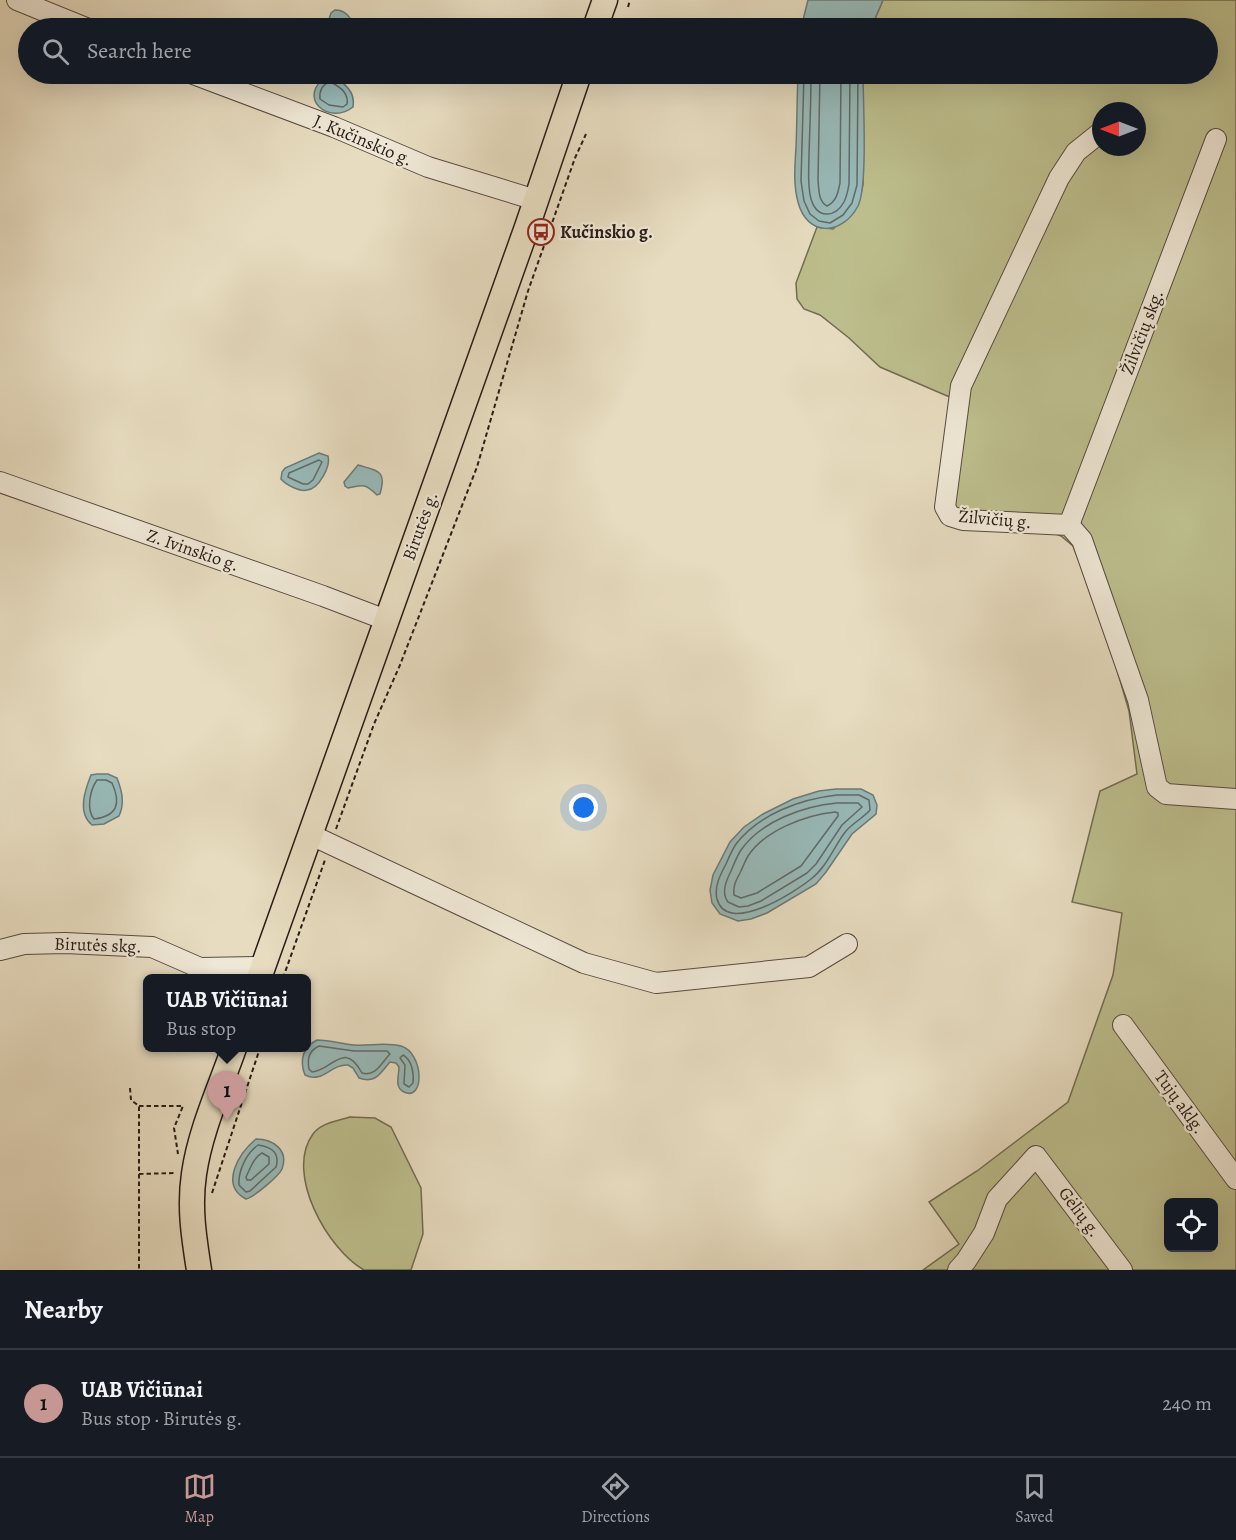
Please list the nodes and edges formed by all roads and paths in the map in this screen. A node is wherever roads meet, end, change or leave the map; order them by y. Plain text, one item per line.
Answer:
1 (17, 0) edge
2 (605, 0) edge
3 (630, 0) edge
4 (628, 7) dead end
5 (57, 8) edge
6 (72, 18) edge
7 (599, 18) edge
8 (219, 84) edge
9 (576, 84) edge
10 (586, 134) dead end
11 (1092, 139) edge
12 (1216, 139) dead end
13 (536, 200) junction
14 (0, 482) edge
15 (1069, 525) junction
16 (386, 620) junction
17 (1236, 799) edge
18 (320, 839) junction
19 (847, 944) dead end
20 (0, 951) edge
21 (269, 974) edge
22 (1123, 1025) dead end
23 (232, 1052) edge
24 (258, 1052) edge
25 (130, 1088) dead end
26 (139, 1106) junction
27 (179, 1162) dead end
28 (1236, 1179) edge
29 (212, 1194) dead end
30 (139, 1270) edge
31 (199, 1270) edge
32 (958, 1270) edge
33 (1122, 1270) edge

1 - 5 street
2 - 7 main road
3 - 4 path
5 - 6 street
8 - 13 street, J. Kučinskio g.
9 - 13 main road, Birutės g.
10 - 18 path
11 - 15 street, Žilvičių g.
12 - 15 street, Žilvičių skg.
13 - 16 main road, Birutės g.
14 - 16 street, Z. Ivinskio g.
15 - 17 street
16 - 18 main road, Birutės g.
18 - 19 street
18 - 21 main road, Birutės g.
18 - 21 path
20 - 21 street, Birutės skg.
22 - 28 street, Tujų aklg.
23 - 31 main road
24 - 29 path
25 - 26 path
26 - 27 path
26 - 30 path
32 - 33 street, Gėlių g.

